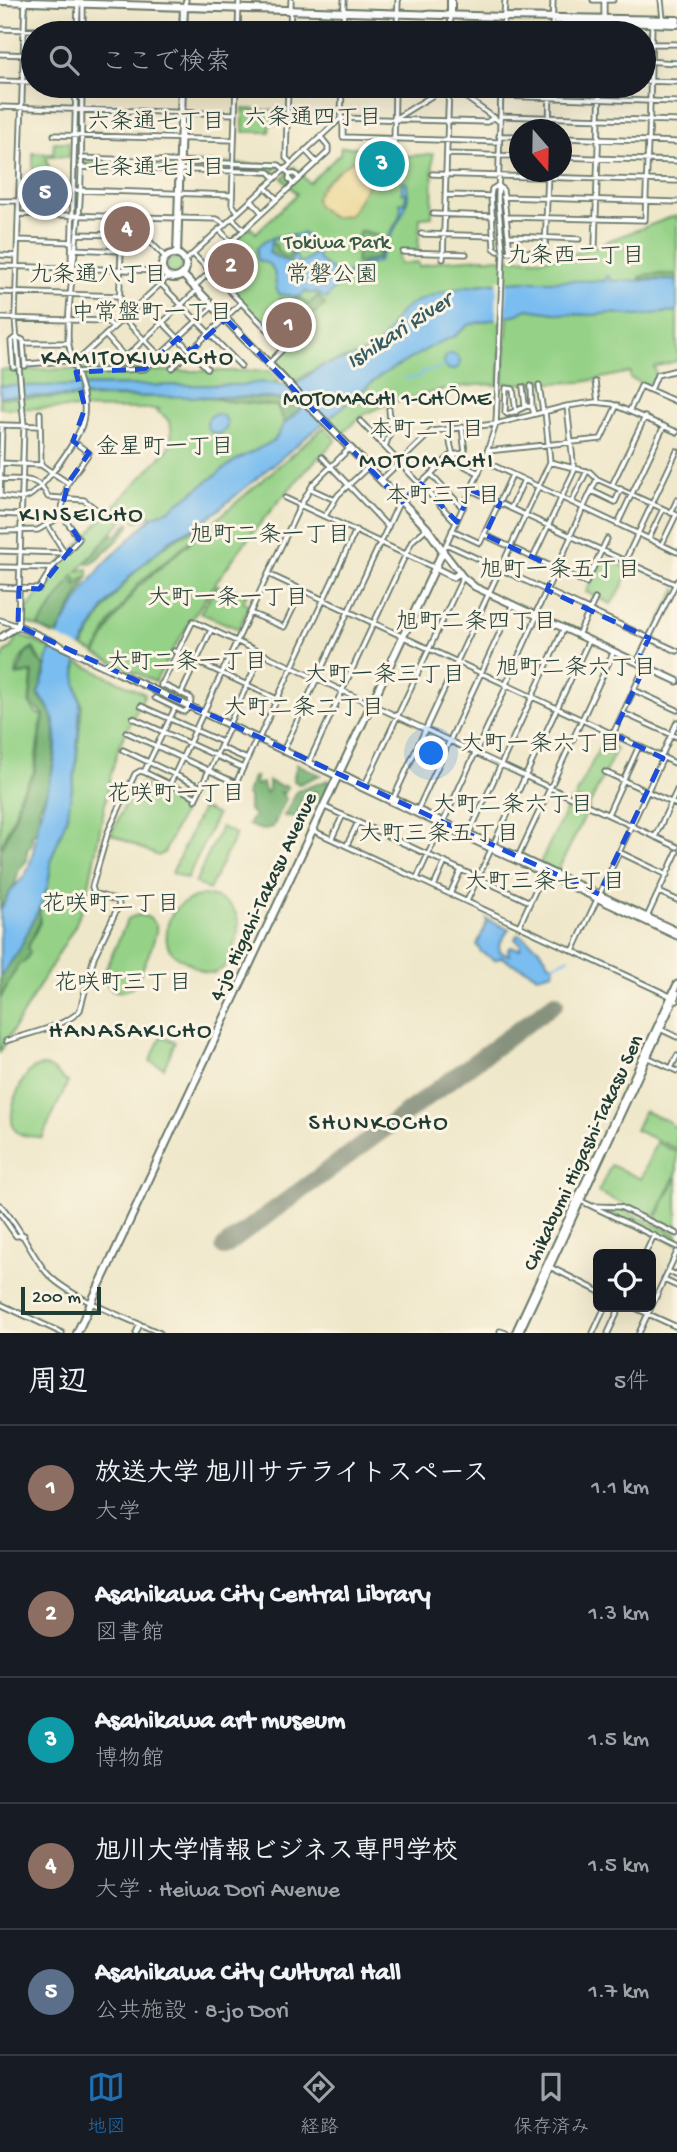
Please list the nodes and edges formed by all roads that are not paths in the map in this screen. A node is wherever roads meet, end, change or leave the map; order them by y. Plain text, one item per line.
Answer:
1 (239, 0) edge
2 (290, 0) edge
3 (344, 0) edge
4 (398, 0) edge
5 (451, 0) edge
6 (505, 0) edge
7 (553, 0) edge
8 (593, 0) edge
9 (604, 0) edge
10 (613, 0) edge
11 (661, 0) edge
12 (0, 1) edge
13 (25, 1) edge
14 (81, 2) edge
15 (184, 2) edge
16 (238, 9) junction
17 (290, 10) junction
18 (344, 12) junction
19 (397, 13) junction
20 (451, 15) junction
21 (504, 17) junction
22 (552, 18) junction
23 (604, 20) junction
24 (24, 21) edge
25 (80, 21) edge
26 (183, 21) edge
27 (238, 21) edge
28 (290, 21) edge
29 (344, 21) edge
30 (397, 21) edge
31 (451, 21) edge
32 (504, 21) edge
33 (652, 21) edge
34 (656, 21) edge
35 (663, 22) junction
36 (677, 22) edge
37 (0, 29) edge
38 (21, 29) edge
39 (656, 44) edge
40 (677, 44) edge
41 (0, 54) edge
42 (21, 55) edge
43 (656, 62) edge
44 (677, 63) edge
45 (0, 81) edge
46 (21, 81) edge
47 (656, 81) edge
48 (677, 82) edge
49 (22, 98) edge
50 (75, 98) edge
51 (81, 98) edge
52 (182, 98) edge
53 (236, 98) edge
54 (288, 98) edge
55 (342, 98) edge
56 (395, 98) edge
57 (428, 98) edge
58 (448, 98) edge
59 (468, 98) edge
60 (500, 98) edge
61 (550, 98) joint
62 (650, 98) edge
63 (600, 99) junction
64 (650, 101) junction
65 (677, 102) edge
66 (0, 107) edge
67 (22, 107) junction
68 (75, 109) junction
69 (81, 109) junction
70 (181, 112) junction
71 (235, 114) junction
72 (500, 116) junction
73 (494, 117) junction
74 (549, 117) junction
75 (341, 118) junction
76 (394, 119) junction
77 (599, 119) junction
78 (448, 121) junction
79 (649, 121) junction
80 (677, 121) edge
81 (500, 122) junction
82 (54, 135) dead end
83 (75, 135) junction
84 (81, 135) junction
85 (320, 136) junction
86 (499, 136) junction
87 (509, 136) edge
88 (180, 138) junction
89 (394, 138) junction
90 (572, 138) edge
91 (599, 139) junction
92 (234, 140) junction
93 (447, 140) junction
94 (648, 141) junction
95 (499, 142) junction
96 (677, 142) edge
97 (394, 147) dead end
98 (305, 150) junction
99 (447, 154) junction
100 (499, 155) junction
101 (509, 155) edge
102 (80, 158) junction
103 (572, 158) edge
104 (598, 159) junction
105 (121, 160) junction
106 (132, 160) junction
107 (647, 160) junction
108 (677, 161) edge
109 (233, 163) junction
110 (291, 163) junction
111 (317, 163) junction
112 (179, 166) junction
113 (80, 167) junction
114 (120, 167) junction
115 (131, 168) junction
116 (284, 169) junction
117 (233, 172) junction
118 (290, 174) junction
119 (432, 174) dead end
120 (446, 175) junction
121 (498, 176) junction
122 (509, 176) edge
123 (275, 178) junction
124 (572, 178) edge
125 (299, 179) junction
126 (597, 179) junction
127 (646, 180) junction
128 (677, 181) edge
129 (547, 182) edge
130 (293, 184) junction
131 (498, 185) junction
132 (265, 187) junction
133 (73, 190) junction
134 (79, 190) junction
135 (178, 194) junction
136 (232, 195) junction
137 (446, 195) junction
138 (491, 196) junction
139 (503, 197) junction
140 (547, 198) junction
141 (277, 199) junction
142 (251, 200) junction
143 (597, 200) junction
144 (0, 201) edge
145 (19, 201) junction
146 (646, 201) junction
147 (677, 202) edge
148 (238, 212) junction
149 (262, 213) junction
150 (18, 214) junction
151 (433, 214) dead end
152 (445, 214) junction
153 (72, 216) junction
154 (78, 216) junction
155 (493, 216) junction
156 (124, 217) junction
157 (178, 217) junction
158 (506, 217) junction
159 (232, 218) junction
160 (546, 218) junction
161 (596, 219) junction
162 (225, 224) junction
163 (219, 229) junction
164 (244, 230) junction
165 (77, 234) junction
166 (421, 234) dead end
167 (444, 234) junction
168 (121, 236) junction
169 (494, 236) junction
170 (509, 236) junction
171 (545, 238) junction
172 (579, 239) dead end
173 (18, 240) junction
174 (73, 242) junction
175 (231, 242) junction
176 (595, 245) dead end
177 (72, 249) junction
178 (121, 251) junction
179 (497, 251) dead end
180 (403, 252) dead end
181 (193, 254) junction
182 (466, 254) dead end
183 (0, 255) edge
184 (177, 255) junction
185 (17, 256) junction
186 (443, 256) junction
187 (166, 258) junction
188 (185, 261) junction
189 (0, 266) edge
190 (205, 266) junction
191 (17, 267) junction
192 (71, 268) junction
193 (121, 270) junction
194 (210, 272) junction
195 (166, 274) junction
196 (183, 275) junction
197 (161, 284) junction
198 (196, 288) junction
199 (0, 292) edge
200 (16, 292) junction
201 (70, 294) junction
202 (120, 296) junction
203 (142, 301) junction
204 (242, 303) junction
205 (182, 305) junction
206 (213, 305) junction
207 (0, 318) edge
208 (15, 318) junction
209 (124, 318) junction
210 (226, 318) junction
211 (69, 320) junction
212 (197, 320) junction
213 (163, 322) junction
214 (114, 327) junction
215 (210, 334) junction
216 (105, 335) junction
217 (16, 337) junction
218 (178, 338) junction
219 (144, 340) junction
220 (24, 343) junction
221 (68, 343) junction
222 (191, 351) junction
223 (159, 355) junction
224 (125, 357) junction
225 (72, 359) junction
226 (74, 365) junction
227 (270, 365) junction
228 (241, 366) dead end
229 (15, 367) dead end
230 (172, 368) dead end
231 (207, 368) dead end
232 (113, 369) junction
233 (677, 370) edge
234 (77, 374) junction
235 (596, 382) dead end
236 (539, 385) dead end
237 (531, 386) dead end
238 (523, 387) dead end
239 (651, 390) junction
240 (677, 400) edge
241 (598, 402) junction
242 (617, 405) junction
243 (525, 406) junction
244 (567, 406) junction
245 (532, 407) junction
246 (389, 409) dead end
247 (630, 410) junction
248 (516, 412) junction
249 (544, 412) junction
250 (40, 413) dead end
251 (534, 414) junction
252 (645, 417) junction
253 (360, 421) dead end
254 (496, 424) junction
255 (1, 425) edge
256 (24, 426) junction
257 (40, 426) junction
258 (664, 426) junction
259 (463, 427) junction
260 (449, 429) junction
261 (677, 432) edge
262 (73, 441) junction
263 (571, 442) junction
264 (548, 444) junction
265 (385, 447) junction
266 (350, 448) junction
267 (488, 451) junction
268 (677, 451) edge
269 (451, 455) junction
270 (322, 457) dead end
271 (484, 461) junction
272 (400, 462) junction
273 (550, 462) junction
274 (1, 463) edge
275 (23, 464) junction
276 (41, 465) junction
277 (331, 467) junction
278 (368, 467) junction
279 (574, 468) junction
280 (587, 471) junction
281 (51, 472) junction
282 (478, 473) junction
283 (431, 474) junction
284 (513, 474) junction
285 (0, 479) edge
286 (597, 479) junction
287 (23, 480) junction
288 (381, 480) junction
289 (524, 480) junction
290 (68, 483) junction
291 (421, 484) junction
292 (42, 485) junction
293 (348, 485) junction
294 (612, 485) junction
295 (538, 486) junction
296 (310, 488) junction
297 (621, 489) junction
298 (471, 490) junction
299 (591, 491) junction
300 (632, 494) junction
301 (0, 496) edge
302 (562, 497) junction
303 (21, 498) junction
304 (64, 498) junction
305 (285, 498) dead end
306 (335, 500) junction
307 (677, 500) edge
308 (402, 502) junction
309 (572, 502) junction
310 (500, 503) junction
311 (652, 504) junction
312 (301, 505) junction
313 (584, 507) junction
314 (463, 508) junction
315 (511, 508) junction
316 (663, 509) junction
317 (97, 510) dead end
318 (61, 512) junction
319 (0, 514) edge
320 (675, 514) edge
321 (21, 515) junction
322 (525, 515) junction
323 (325, 516) junction
324 (456, 522) junction
325 (618, 523) junction
326 (48, 526) junction
327 (548, 526) junction
328 (388, 527) junction
329 (427, 528) junction
330 (356, 530) junction
331 (452, 530) junction
332 (0, 531) edge
333 (20, 531) junction
334 (638, 533) junction
335 (485, 535) junction
336 (571, 536) junction
337 (649, 538) junction
338 (607, 539) dead end
339 (381, 542) junction
340 (662, 544) junction
341 (445, 547) junction
342 (510, 547) junction
343 (0, 551) edge
344 (601, 551) junction
345 (20, 552) junction
346 (677, 552) edge
347 (65, 553) junction
348 (406, 554) junction
349 (533, 558) junction
350 (625, 561) junction
351 (0, 567) edge
352 (19, 568) junction
353 (52, 568) junction
354 (435, 568) junction
355 (500, 568) junction
356 (556, 568) junction
357 (268, 574) junction
358 (461, 575) junction
359 (676, 583) edge
360 (0, 587) edge
361 (19, 588) junction
362 (302, 590) junction
363 (547, 590) junction
364 (489, 593) junction
365 (324, 599) junction
366 (595, 599) dead end
367 (513, 604) junction
368 (589, 610) junction
369 (349, 611) junction
370 (250, 612) junction
371 (536, 615) junction
372 (0, 620) edge
373 (374, 623) junction
374 (21, 627) junction
375 (564, 628) junction
376 (211, 630) junction
377 (578, 635) junction
378 (403, 637) junction
379 (0, 638) edge
380 (649, 638) junction
381 (589, 640) junction
382 (237, 642) junction
383 (429, 649) junction
384 (677, 651) edge
385 (175, 652) junction
386 (614, 652) junction
387 (262, 653) junction
388 (196, 662) junction
389 (457, 662) junction
390 (637, 662) junction
391 (645, 666) junction
392 (292, 667) junction
393 (481, 673) junction
394 (222, 674) junction
395 (317, 679) junction
396 (677, 681) edge
397 (247, 685) junction
398 (506, 685) junction
399 (634, 690) junction
400 (342, 691) junction
401 (181, 694) junction
402 (533, 697) junction
403 (155, 698) dead end
404 (277, 699) junction
405 (371, 704) junction
406 (141, 706) dead end
407 (190, 707) junction
408 (175, 708) junction
409 (557, 708) junction
410 (677, 710) edge
411 (203, 713) junction
412 (624, 713) junction
413 (397, 717) junction
414 (133, 718) dead end
415 (170, 718) junction
416 (582, 720) junction
417 (677, 722) edge
418 (229, 725) junction
419 (195, 730) junction
420 (425, 730) junction
421 (126, 732) dead end
422 (164, 732) junction
423 (613, 734) junction
424 (671, 735) junction
425 (677, 737) edge
426 (258, 739) junction
427 (450, 741) junction
428 (189, 743) junction
429 (221, 744) junction
430 (157, 746) junction
431 (639, 746) junction
432 (122, 750) dead end
433 (284, 751) junction
434 (475, 752) junction
435 (215, 756) junction
436 (183, 757) junction
437 (662, 757) junction
438 (247, 759) junction
439 (149, 762) junction
440 (309, 763) junction
441 (677, 764) edge
442 (500, 765) junction
443 (243, 768) junction
444 (208, 770) junction
445 (144, 772) junction
446 (605, 772) dead end
447 (175, 774) junction
448 (337, 776) junction
449 (525, 776) junction
450 (623, 781) junction
451 (170, 784) junction
452 (201, 787) junction
453 (365, 788) junction
454 (550, 788) junction
455 (677, 790) edge
456 (647, 792) junction
457 (392, 801) junction
458 (671, 803) junction
459 (677, 805) edge
460 (323, 806) junction
461 (416, 812) junction
462 (343, 815) junction
463 (607, 815) junction
464 (358, 822) junction
465 (442, 824) junction
466 (631, 826) junction
467 (312, 830) junction
468 (468, 836) junction
469 (655, 837) junction
470 (332, 839) junction
471 (347, 846) junction
472 (492, 847) junction
473 (677, 847) edge
474 (619, 852) junction
475 (677, 852) edge
476 (428, 855) junction
477 (517, 859) junction
478 (445, 862) junction
479 (461, 870) junction
480 (544, 872) junction
481 (667, 875) junction
482 (417, 878) junction
483 (478, 878) junction
484 (433, 886) junction
485 (659, 892) junction
486 (450, 894) junction
487 (598, 896) junction
488 (677, 900) edge
489 (467, 901) junction
490 (530, 902) junction
491 (646, 919) junction
492 (519, 926) junction
493 (677, 934) edge
494 (573, 951) junction
495 (677, 984) edge
496 (675, 998) edge
497 (659, 1028) junction
498 (677, 1037) edge
499 (6, 1041) dead end
500 (646, 1056) junction
501 (677, 1056) edge
502 (671, 1068) junction
503 (677, 1071) edge
504 (579, 1200) junction
505 (589, 1204) junction
506 (0, 1205) edge
507 (605, 1206) junction
508 (0, 1213) edge
509 (605, 1213) junction
510 (677, 1234) edge
511 (24, 1235) junction
512 (654, 1235) junction
513 (647, 1249) edge
514 (677, 1249) edge
515 (548, 1266) junction
516 (668, 1271) junction
517 (677, 1273) edge
518 (664, 1280) junction
519 (677, 1286) edge
520 (593, 1288) edge
521 (92, 1301) junction
522 (0, 1304) edge
523 (603, 1312) edge
524 (618, 1312) edge
525 (644, 1312) edge
526 (648, 1314) junction
527 (140, 1324) junction
528 (677, 1327) edge
529 (500, 1331) dead end
530 (62, 1333) edge
531 (77, 1333) edge
532 (136, 1333) edge
533 (160, 1333) edge
534 (506, 1333) edge
535 (517, 1333) edge
536 (593, 1333) edge
537 (608, 1333) edge
538 (639, 1333) edge

1 - 16 street
2 - 17 street
3 - 18 street
4 - 19 street
5 - 20 highway
6 - 21 street
7 - 22 street
8 - 9 street
9 - 10 street
9 - 23 street
11 - 35 street
12 - 13 highway
13 - 14 highway
13 - 24 street
14 - 15 highway
14 - 25 street
15 - 16 highway
15 - 26 highway
16 - 17 highway
16 - 27 street
17 - 18 highway
17 - 28 street
18 - 19 highway
18 - 29 street
19 - 20 highway
19 - 30 street
20 - 21 highway
20 - 31 street
21 - 22 highway
21 - 32 street
22 - 23 highway
23 - 33 highway
34 - 35 highway
35 - 36 highway
37 - 38 street
39 - 40 street
41 - 42 street
43 - 44 street
45 - 46 street
47 - 48 street
49 - 67 street
50 - 68 street
51 - 69 street
52 - 70 highway
53 - 71 street
54 - 110 street
55 - 75 street
56 - 76 street
57 - 76 street
58 - 78 street
59 - 73 street
60 - 72 street
61 - 63 street
61 - 74 street
62 - 64 street
63 - 64 street
63 - 77 street
64 - 65 street
64 - 79 street
66 - 67 street
67 - 68 street
67 - 145 street
68 - 69 street
68 - 83 street
69 - 70 street
69 - 84 street
70 - 71 street
70 - 88 highway
71 - 92 street
72 - 74 street
72 - 81 street
73 - 78 street
73 - 81 street
74 - 77 street
75 - 76 street
75 - 85 street
75 - 89 street
76 - 78 street
76 - 89 street
77 - 79 street
77 - 91 street
78 - 93 street
79 - 80 street
79 - 94 street
81 - 86 street
82 - 83 street
83 - 84 street
83 - 133 street
84 - 88 street
84 - 102 street
85 - 98 street
85 - 111 street
86 - 87 street
86 - 95 street
88 - 92 street
88 - 112 highway
89 - 93 street
89 - 97 street
90 - 91 street
91 - 94 street
91 - 104 street
92 - 109 street
93 - 95 street
93 - 99 street
94 - 96 street
94 - 107 street
95 - 100 street
98 - 110 street
98 - 111 street
99 - 100 street
99 - 120 street
100 - 101 street
100 - 121 street
102 - 105 street
102 - 113 street
103 - 104 street
104 - 107 street
104 - 126 street
105 - 106 street
105 - 114 street
106 - 112 street
106 - 115 street
107 - 108 street
107 - 127 street
109 - 112 street
109 - 116 street
109 - 117 street
110 - 116 street
111 - 125 street
112 - 115 street
112 - 117 street
112 - 135 highway
113 - 114 street
113 - 134 street
114 - 115 street
116 - 118 street
116 - 123 street
117 - 123 street
117 - 136 street
118 - 125 street
118 - 130 street
119 - 120 street
120 - 121 street
120 - 137 street
121 - 122 street
121 - 131 street
123 - 132 street
124 - 126 street
125 - 130 street
126 - 127 street
126 - 143 street
127 - 128 street
127 - 146 street
129 - 140 street
130 - 141 street
131 - 138 street
131 - 139 street
131 - 254 street
132 - 141 street
132 - 142 street
133 - 134 street
133 - 153 street
134 - 135 street
134 - 154 street
135 - 136 street
135 - 157 highway
136 - 148 street
137 - 138 street
137 - 152 street
138 - 155 street
139 - 140 street
139 - 158 street
140 - 143 street
140 - 160 street
141 - 149 street
142 - 148 street
142 - 149 street
143 - 146 street
143 - 161 street
144 - 145 street
145 - 150 street
146 - 147 street
146 - 161 street
148 - 159 street
149 - 164 street
150 - 153 street
150 - 173 street
151 - 152 street
152 - 155 street
152 - 167 street
153 - 154 street
153 - 174 street
154 - 156 street
154 - 165 street
155 - 169 street
156 - 157 street
156 - 168 street
156 - 187 street
157 - 162 street
157 - 184 highway
158 - 160 street
158 - 170 street
159 - 162 street
159 - 164 street
160 - 161 street
160 - 171 street
161 - 176 street
162 - 163 street
163 - 175 street
163 - 181 street
164 - 175 street
165 - 168 street
165 - 174 street
166 - 167 street
167 - 169 street
167 - 186 street
168 - 178 street
169 - 179 street
170 - 171 street
170 - 171 street
171 - 172 street
173 - 174 street
173 - 185 street
174 - 177 street
175 - 190 street
177 - 178 street
177 - 192 street
178 - 193 street
180 - 186 street
181 - 188 street
181 - 190 street
182 - 186 street
183 - 185 street
184 - 187 highway
184 - 188 highway
185 - 191 street
187 - 195 highway
188 - 196 highway
189 - 191 street
190 - 194 street
191 - 192 street
191 - 200 street
192 - 193 street
192 - 201 street
193 - 195 street
193 - 202 street
194 - 198 street
194 - 204 street
195 - 196 highway
195 - 197 street
196 - 198 highway
197 - 203 street
197 - 205 street
198 - 205 street
198 - 206 highway
199 - 200 street
200 - 201 street
200 - 208 street
201 - 202 street
201 - 211 street
202 - 209 street
203 - 209 street
203 - 213 street
204 - 210 street
204 - 227 street
205 - 212 street
205 - 213 street
206 - 210 highway
206 - 212 street
207 - 208 street
208 - 211 street
208 - 217 street
209 - 214 street
209 - 219 street
210 - 215 street
210 - 227 highway
211 - 214 street
211 - 221 street
212 - 215 street
212 - 218 street
213 - 218 street
213 - 219 street
214 - 216 street
215 - 222 street
215 - 228 street
216 - 224 street
216 - 226 street
217 - 220 street
217 - 229 street
217 - 256 street
218 - 222 street
218 - 223 street
219 - 223 street
219 - 224 street
220 - 221 street
220 - 225 street
221 - 225 street
222 - 230 street
222 - 231 street
223 - 232 street
224 - 232 street
225 - 226 street
226 - 234 street
227 - 266 highway
232 - 234 street
233 - 239 street
234 - 262 street
235 - 241 street
236 - 249 street
237 - 245 street
238 - 243 street
239 - 240 street
239 - 247 street
241 - 242 street
241 - 244 street
242 - 247 street
242 - 263 street
243 - 245 street
243 - 248 street
244 - 249 street
244 - 263 street
245 - 251 street
246 - 265 street
247 - 252 street
248 - 248 street
249 - 251 street
249 - 264 street
250 - 257 street
251 - 254 street
252 - 258 street
252 - 294 street
253 - 265 street
254 - 259 street
254 - 267 street
255 - 256 street
255 - 274 street
256 - 257 street
256 - 275 street
257 - 276 street
258 - 261 street
258 - 300 street
259 - 260 street
259 - 269 street
260 - 269 street
260 - 272 street
262 - 281 street
262 - 290 street
263 - 264 street
263 - 279 street
264 - 267 street
264 - 273 street
265 - 272 street
266 - 277 street
266 - 278 highway
267 - 271 street
268 - 311 street
269 - 282 street
269 - 283 street
270 - 277 street
271 - 282 street
271 - 284 street
272 - 288 street
272 - 291 street
273 - 279 street
273 - 295 street
274 - 275 street
274 - 285 street
275 - 276 street
275 - 287 street
276 - 281 street
277 - 293 street
277 - 296 street
278 - 288 highway
278 - 293 street
279 - 280 street
279 - 302 street
280 - 286 street
280 - 309 street
281 - 290 street
281 - 292 street
282 - 298 street
283 - 291 street
283 - 314 street
284 - 289 street
284 - 310 street
285 - 287 street
285 - 301 street
286 - 294 street
286 - 299 street
287 - 292 street
287 - 303 street
288 - 308 highway
289 - 295 street
289 - 315 street
290 - 304 street
291 - 308 street
291 - 324 street
292 - 303 street
292 - 304 street
293 - 306 street
293 - 328 street
294 - 297 street
295 - 302 street
295 - 322 street
296 - 306 street
296 - 312 street
297 - 299 street
297 - 300 street
298 - 310 street
298 - 314 street
299 - 313 street
300 - 311 street
300 - 325 street
301 - 303 street
302 - 309 street
302 - 327 street
303 - 321 street
304 - 317 street
304 - 318 street
305 - 312 street
306 - 323 street
307 - 320 street
308 - 328 street
308 - 329 highway
309 - 313 street
310 - 315 street
310 - 335 street
311 - 316 street
311 - 334 street
312 - 323 street
312 - 357 street
313 - 325 street
313 - 336 street
314 - 324 street
315 - 322 street
316 - 320 street
316 - 337 street
318 - 326 street
318 - 347 street
319 - 321 street
320 - 340 street
321 - 333 street
322 - 327 street
322 - 342 street
323 - 330 street
324 - 331 street
325 - 334 street
326 - 333 street
326 - 347 street
327 - 336 street
327 - 349 street
328 - 339 street
329 - 341 highway
329 - 348 street
330 - 339 street
330 - 365 street
331 - 335 street
331 - 341 street
332 - 333 street
333 - 345 street
334 - 337 street
334 - 350 street
335 - 342 street
336 - 344 street
336 - 356 street
337 - 340 street
338 - 344 street
339 - 348 street
339 - 369 street
340 - 346 street
341 - 354 highway, 4-jo Higahi-Takasu Avenue
341 - 355 street
341 - 358 main road
342 - 349 street
342 - 355 street
343 - 345 street
344 - 350 street
344 - 356 street
345 - 347 street
345 - 352 street
347 - 353 street
348 - 354 street
348 - 373 street
349 - 356 street
350 - 359 street
351 - 352 street
352 - 353 street
352 - 361 street
353 - 361 street
354 - 358 main road
354 - 378 highway, 4-jo Higahi-Takasu Avenue
355 - 363 street
355 - 364 street
356 - 363 street
357 - 362 street
357 - 370 street
358 - 364 main road
358 - 383 street
359 - 380 street
360 - 361 street
361 - 374 street
362 - 365 street
362 - 370 street
363 - 368 street
363 - 371 street
364 - 367 main road
364 - 389 street
365 - 369 street
365 - 392 street
366 - 368 street
367 - 371 main road
367 - 393 street
368 - 377 street
368 - 380 street
369 - 373 street
369 - 395 street
370 - 382 street
371 - 375 main road
371 - 398 street
372 - 374 street
373 - 378 street
373 - 400 street
374 - 379 main road
374 - 407 main road
375 - 377 main road
375 - 402 street
376 - 382 street
376 - 385 street
376 - 388 street
377 - 381 main road
378 - 383 street
378 - 405 highway, 4-jo Higahi-Takasu Avenue
380 - 384 street
380 - 390 street
381 - 386 main road
381 - 409 street
382 - 387 street
382 - 394 street
383 - 389 street
383 - 413 street
385 - 388 street
385 - 401 street
386 - 390 main road
386 - 416 street
387 - 392 street
387 - 397 street
388 - 394 street
388 - 401 street
389 - 393 street
389 - 420 street
390 - 391 main road
391 - 396 main road
391 - 399 street
392 - 395 street
392 - 404 street
393 - 398 street
393 - 427 street
394 - 397 street
394 - 411 street
395 - 400 street
395 - 433 street
397 - 404 street
397 - 418 street
398 - 402 street
398 - 434 street
399 - 410 street
399 - 412 street
400 - 405 street
400 - 440 street
401 - 407 street
402 - 409 street
402 - 442 street
403 - 408 street
404 - 426 street
405 - 413 street
405 - 448 highway, 4-jo Higahi-Takasu Avenue
406 - 415 street
407 - 408 street
407 - 411 main road
408 - 415 street
409 - 416 street
409 - 449 street
411 - 418 main road
411 - 419 street
412 - 423 street
412 - 424 street
413 - 420 street
413 - 453 street
414 - 422 street
415 - 419 street
415 - 422 street
416 - 423 street
416 - 454 street
417 - 424 street
418 - 426 main road
418 - 429 street
419 - 428 street
419 - 429 street
420 - 427 street
420 - 457 street
421 - 430 street
422 - 428 street
422 - 430 street
423 - 431 street
424 - 425 street
424 - 437 street
426 - 433 main road
426 - 438 street
427 - 434 street
427 - 461 street
428 - 435 street
428 - 436 street
429 - 435 street
429 - 438 street
430 - 436 street
430 - 439 street
431 - 437 street
431 - 450 street
432 - 439 street
433 - 440 main road
434 - 442 street
434 - 465 street
435 - 443 street
435 - 444 street
436 - 444 street
436 - 447 street
437 - 441 street
437 - 456 street
438 - 443 street
439 - 445 street
439 - 447 street
440 - 448 main road
442 - 449 street
442 - 468 street
443 - 444 street
444 - 452 street
445 - 451 street
445 - 499 street
446 - 450 street
447 - 451 street
447 - 452 street
448 - 453 main road
448 - 460 highway, 4-jo Higahi-Takasu Avenue
449 - 454 street
449 - 472 street
450 - 456 street
450 - 463 street
451 - 452 street
453 - 457 main road
454 - 463 street
454 - 477 street
455 - 458 street
456 - 458 street
456 - 466 street
457 - 461 main road
458 - 459 street
458 - 469 street
460 - 462 street
460 - 467 highway, 4-jo Higahi-Takasu Avenue
461 - 465 main road
462 - 464 street
462 - 470 street
463 - 466 street
464 - 471 street
464 - 476 street
465 - 468 main road
465 - 476 street
466 - 469 street
466 - 474 street
467 - 470 street
467 - 521 highway, 4-jo Higahi-Takasu Avenue
468 - 472 main road
469 - 473 street
470 - 471 street
471 - 482 street
472 - 477 main road
472 - 483 street
474 - 481 street
474 - 487 street
475 - 481 street
476 - 478 street
476 - 482 street
477 - 480 main road
478 - 479 street
478 - 484 street
479 - 483 street
479 - 486 street
480 - 487 main road
480 - 490 street
481 - 485 street
482 - 484 street
483 - 489 street
483 - 490 street
484 - 486 street
485 - 488 street
485 - 491 street
486 - 489 street
487 - 491 main road
487 - 494 street
489 - 492 street
490 - 492 street
491 - 493 main road
492 - 494 street
494 - 496 street
495 - 496 main road, Chikabumi Higashi-Takasu Sen
496 - 497 main road, Chikabumi Higashi-Takasu Sen
497 - 498 street
497 - 500 main road, Chikabumi Higashi-Takasu Sen
500 - 502 street
500 - 504 main road, Chikabumi Higashi-Takasu Sen
501 - 502 street
502 - 503 street
504 - 505 street
504 - 515 main road, Chikabumi Higashi-Takasu Sen
505 - 507 street
505 - 509 street
506 - 511 street
507 - 509 street
507 - 510 street
508 - 511 street
509 - 512 street
511 - 521 street
512 - 513 street
512 - 514 street
514 - 516 street
515 - 520 street
515 - 535 main road, Chikabumi Higashi-Takasu Sen
516 - 517 street
516 - 518 street
518 - 519 street
518 - 526 street
521 - 527 street
521 - 531 highway, 4-jo Higahi-Takasu Avenue
522 - 530 street
523 - 536 street
524 - 537 street
525 - 526 street
526 - 528 street
526 - 538 street
527 - 532 street
527 - 533 street
529 - 534 street

